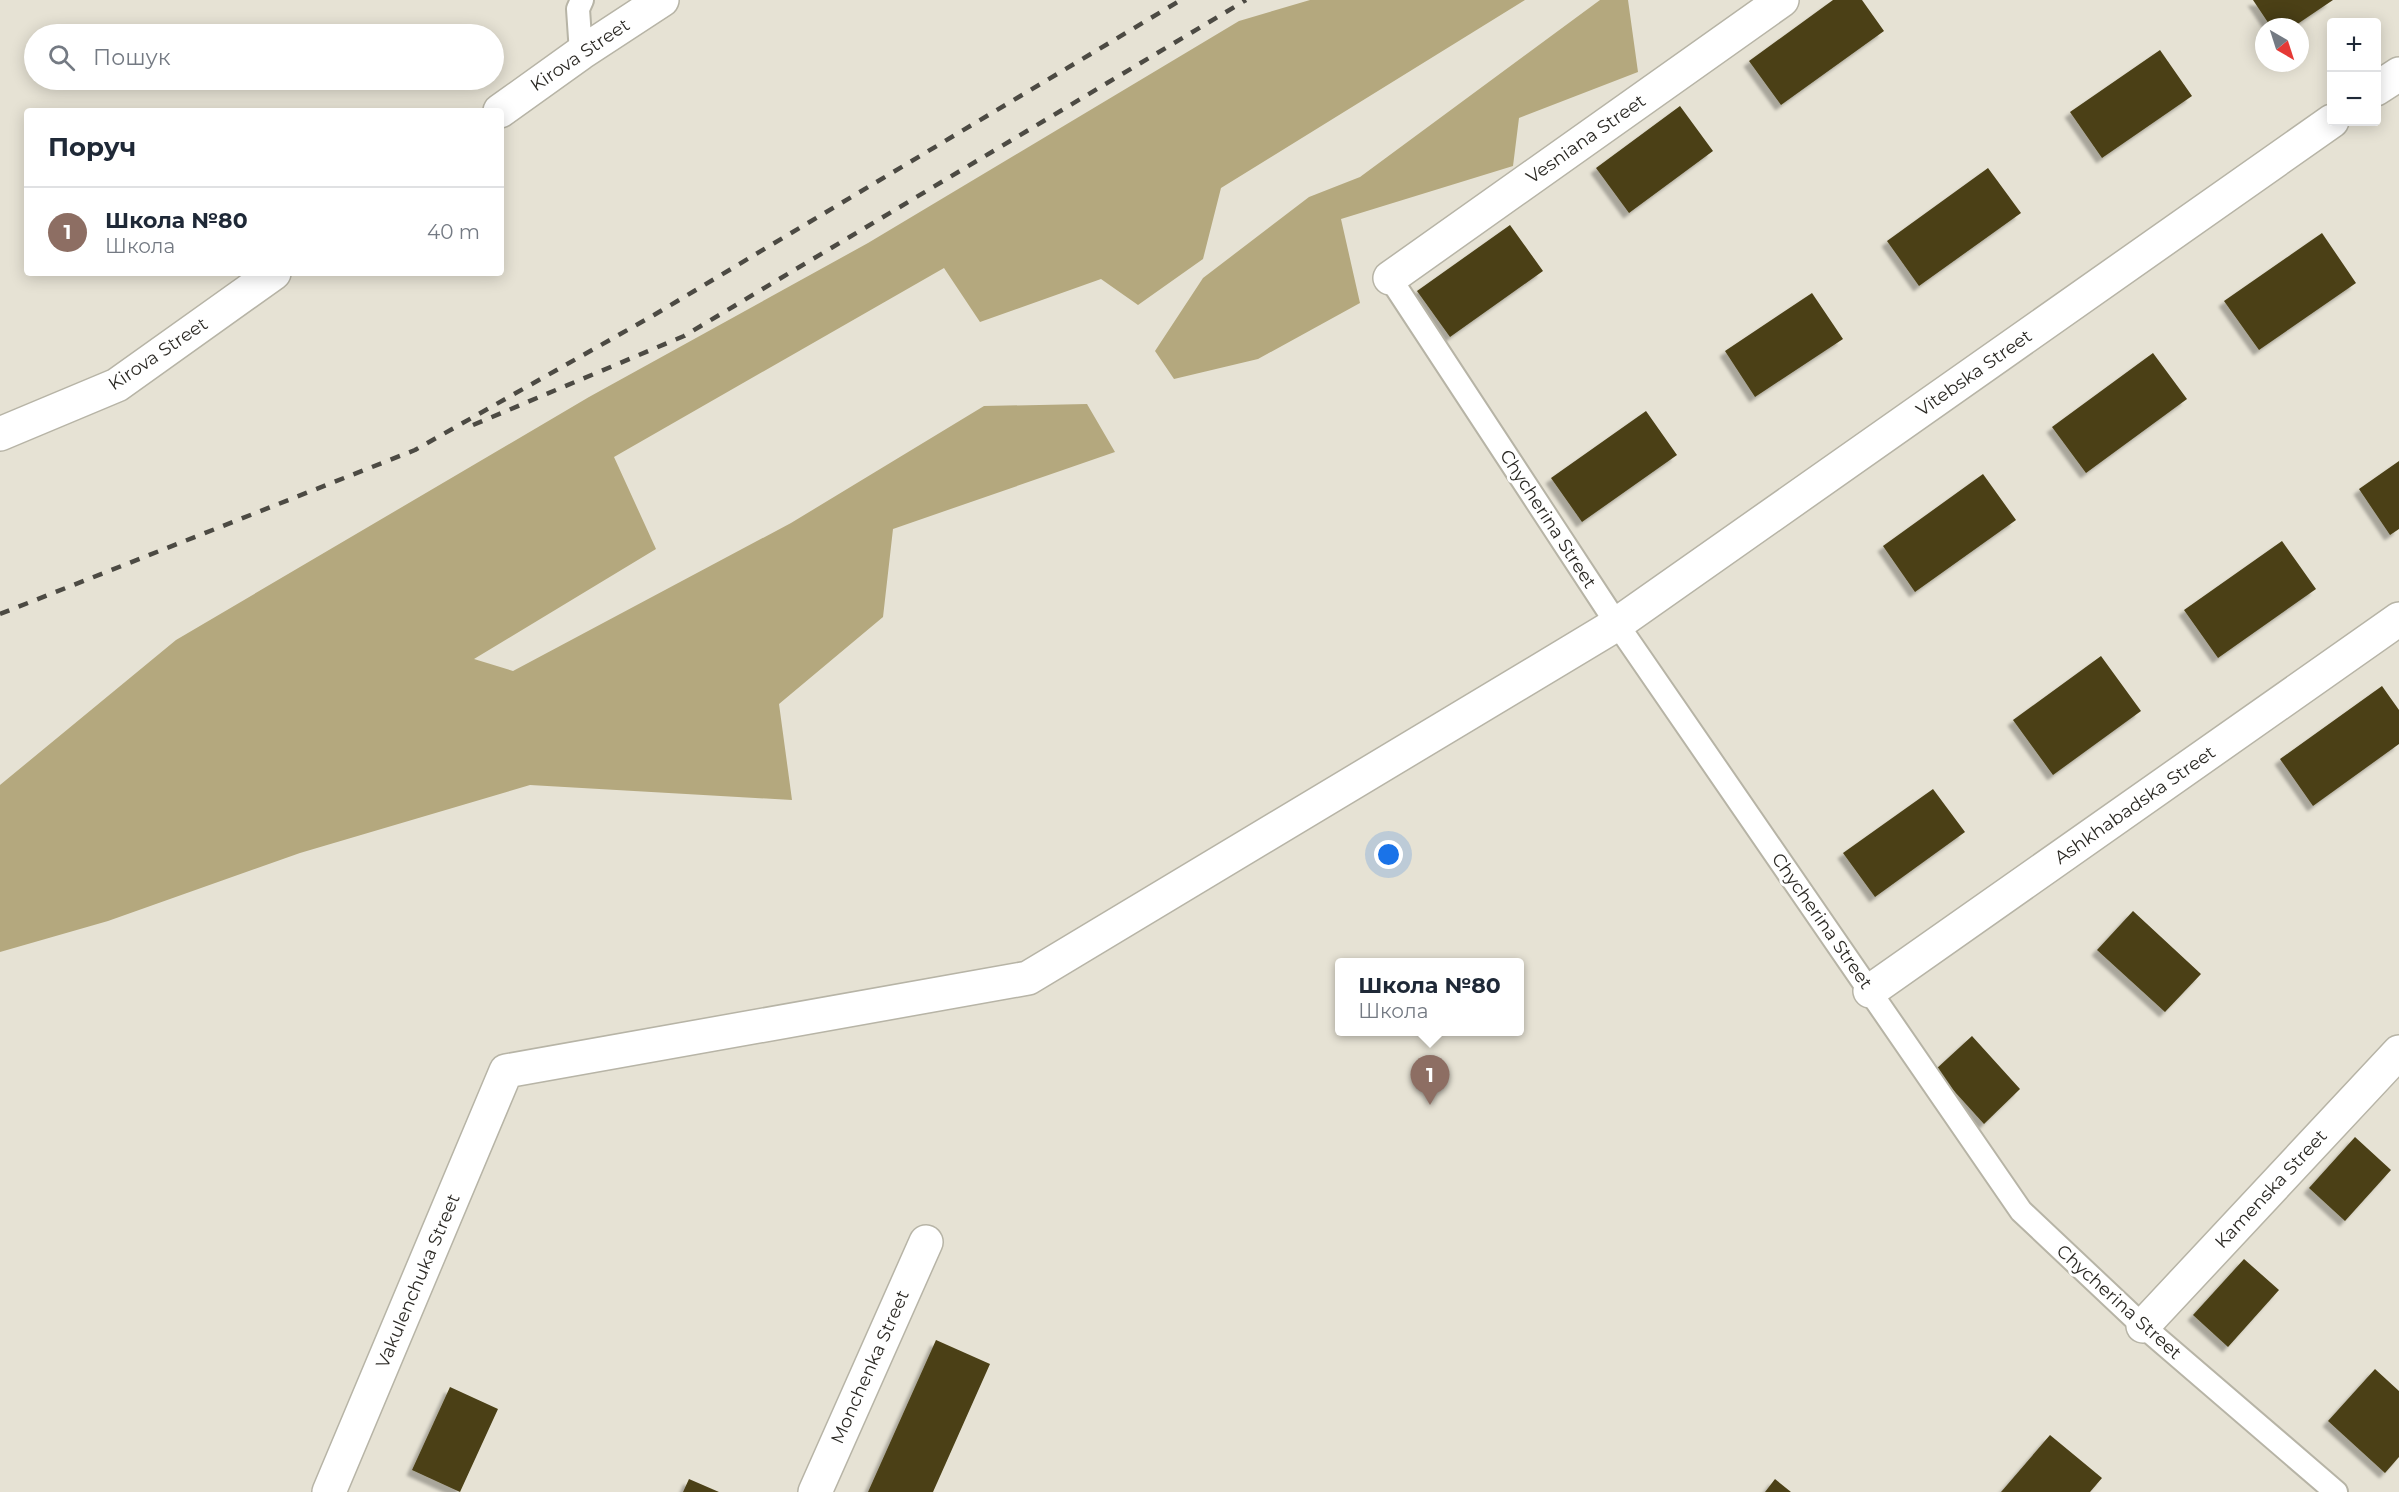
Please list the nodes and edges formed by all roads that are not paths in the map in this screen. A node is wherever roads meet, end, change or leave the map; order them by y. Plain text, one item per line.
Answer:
1 (582, 0) edge
2 (662, 0) edge
3 (1782, 0) edge
4 (581, 53) junction
5 (2399, 74) edge
6 (2381, 86) edge
7 (504, 108) edge
8 (2327, 124) edge
9 (270, 276) edge
10 (1390, 278) joint
11 (0, 434) edge
12 (2399, 619) edge
13 (1617, 624) junction
14 (1870, 991) junction
15 (2399, 1052) edge
16 (506, 1071) joint
17 (926, 1242) dead end
18 (2143, 1326) junction
19 (329, 1492) edge
20 (815, 1492) edge
21 (2336, 1492) edge

1 - 4 lane
2 - 4 street, Kirova Street
3 - 10 street, Vesniana Street
4 - 7 street, Kirova Street
5 - 6 street
8 - 13 street, Vitebska Street
9 - 11 street, Kirova Street
10 - 13 lane, Chycherina Street
12 - 14 street, Ashkhabadska Street
13 - 14 lane, Chycherina Street
13 - 16 street, Vitebska Street
14 - 18 lane, Chycherina Street
15 - 18 street, Kamenska Street
16 - 19 street, Vakulenchuka Street
17 - 20 street, Monchenka Street
18 - 21 lane, Chycherina Street

